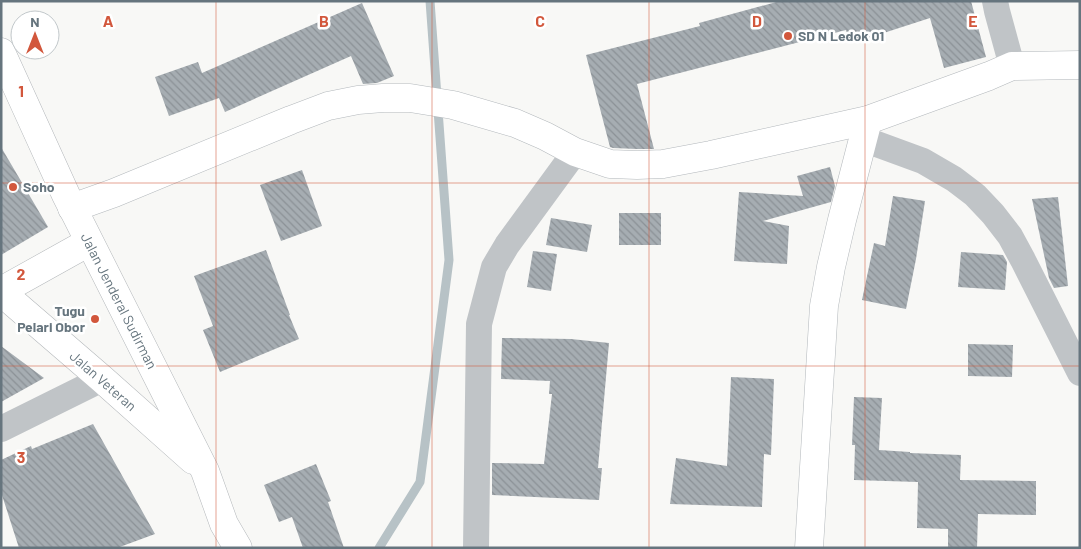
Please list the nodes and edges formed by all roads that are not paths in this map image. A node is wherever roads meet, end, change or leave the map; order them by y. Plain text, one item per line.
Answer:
1 (995, 1) edge
2 (1, 52) edge
3 (1080, 65) edge
4 (1012, 66) junction
5 (866, 129) junction
6 (575, 152) junction
7 (72, 208) junction
8 (89, 242) junction
9 (1, 291) edge
10 (1080, 372) edge
11 (102, 379) junction
12 (1, 429) edge
13 (205, 471) junction
14 (238, 548) edge
15 (476, 548) edge
16 (809, 548) edge

1 - 4 street
2 - 7 street, Jalan Jenderal Sudirman
3 - 4 street
4 - 5 street
5 - 6 street
5 - 10 street
5 - 16 street
6 - 7 street
6 - 15 street
7 - 8 street, Jalan Jenderal Sudirman
8 - 9 street
8 - 13 street, Jalan Jenderal Sudirman
9 - 11 street, Jalan Veteran
11 - 12 street
11 - 13 street, Jalan Veteran
13 - 14 street, Jalan Jenderal Sudirman

